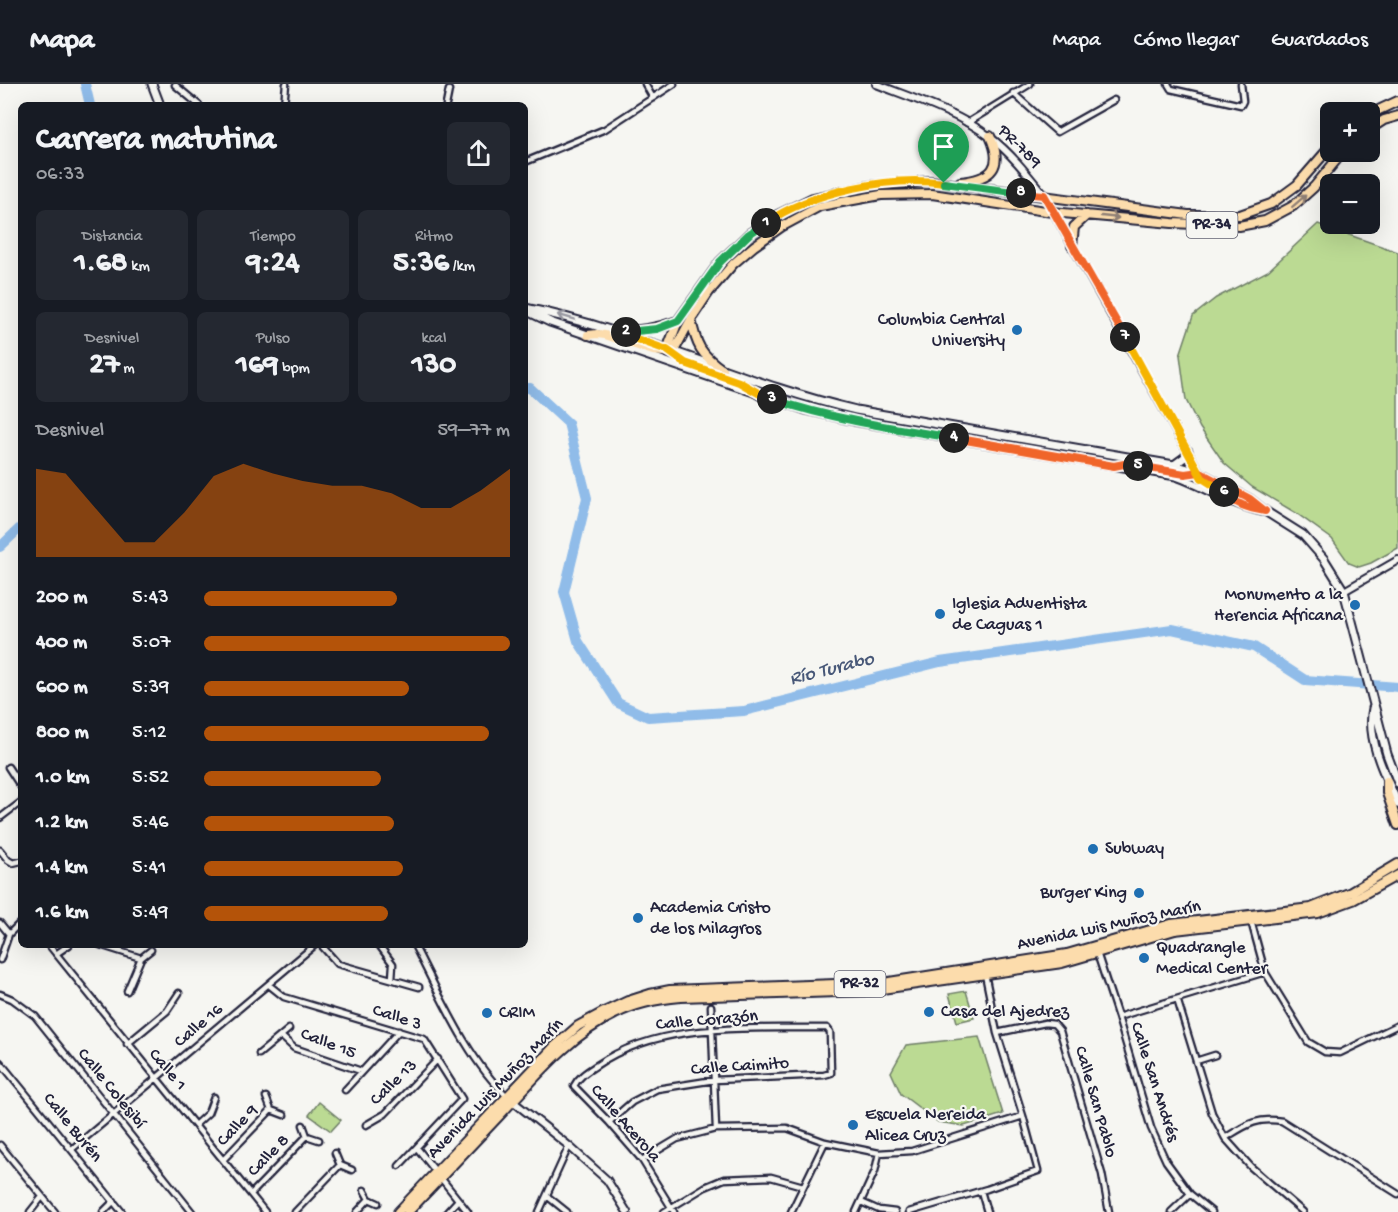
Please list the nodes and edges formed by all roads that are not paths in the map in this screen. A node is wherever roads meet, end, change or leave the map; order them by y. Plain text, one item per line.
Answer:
1 (153, 84) edge
2 (286, 84) edge
3 (645, 84) edge
4 (674, 84) edge
5 (876, 84) edge
6 (1030, 84) edge
7 (1168, 84) edge
8 (1241, 84) edge
9 (175, 85) edge
10 (449, 90) dead end
11 (1013, 93) junction
12 (653, 98) junction
13 (1114, 100) dead end
14 (1398, 101) edge
15 (159, 102) edge
16 (195, 102) edge
17 (284, 102) edge
18 (447, 102) edge
19 (1380, 109) edge
20 (1398, 116) edge
21 (967, 123) junction
22 (1380, 123) edge
23 (990, 136) junction
24 (1320, 159) edge
25 (528, 161) edge
26 (1335, 162) edge
27 (944, 183) junction
28 (1044, 195) junction
29 (1052, 212) junction
30 (1088, 214) junction
31 (1072, 246) junction
32 (528, 310) edge
33 (528, 311) edge
34 (691, 319) junction
35 (678, 321) junction
36 (614, 331) junction
37 (588, 335) junction
38 (670, 352) junction
39 (723, 370) junction
40 (760, 394) junction
41 (1029, 440) junction
42 (1027, 451) junction
43 (1188, 451) junction
44 (1174, 465) junction
45 (1114, 466) junction
46 (1199, 472) junction
47 (1233, 501) junction
48 (1265, 511) junction
49 (1398, 560) edge
50 (1344, 591) junction
51 (1373, 705) junction
52 (8, 767) dead end
53 (1387, 781) junction
54 (18, 782) edge
55 (1398, 783) edge
56 (18, 803) edge
57 (1398, 804) edge
58 (0, 818) edge
59 (1398, 825) edge
60 (0, 850) edge
61 (1398, 855) edge
62 (18, 862) edge
63 (1394, 866) edge
64 (1398, 875) edge
65 (1251, 919) junction
66 (0, 923) edge
67 (18, 925) edge
68 (9, 934) junction
69 (51, 948) edge
70 (65, 948) edge
71 (109, 948) edge
72 (312, 948) edge
73 (324, 948) edge
74 (381, 948) edge
75 (416, 948) edge
76 (151, 950) dead end
77 (1096, 950) junction
78 (56, 954) junction
79 (141, 958) junction
80 (0, 960) edge
81 (984, 971) junction
82 (1265, 972) junction
83 (392, 979) junction
84 (269, 985) junction
85 (419, 987) dead end
86 (127, 992) dead end
87 (179, 993) dead end
88 (0, 994) edge
89 (1177, 999) junction
90 (711, 1006) dead end
91 (1118, 1017) junction
92 (1398, 1025) edge
93 (822, 1028) joint
94 (289, 1029) dead end
95 (399, 1031) junction
96 (712, 1031) junction
97 (997, 1033) junction
98 (281, 1036) junction
99 (127, 1044) junction
100 (260, 1054) dead end
101 (1215, 1055) dead end
102 (438, 1059) junction
103 (1196, 1061) junction
104 (0, 1062) edge
105 (361, 1071) junction
106 (157, 1080) junction
107 (714, 1080) junction
108 (574, 1086) joint
109 (345, 1090) dead end
110 (214, 1097) dead end
111 (266, 1097) dead end
112 (510, 1100) junction
113 (272, 1110) junction
114 (114, 1114) junction
115 (284, 1115) dead end
116 (1023, 1116) junction
117 (609, 1122) junction
118 (195, 1125) junction
119 (303, 1125) dead end
120 (366, 1125) dead end
121 (716, 1129) junction
122 (308, 1136) junction
123 (1225, 1138) junction
124 (319, 1140) dead end
125 (825, 1142) junction
126 (0, 1145) edge
127 (569, 1146) junction
128 (417, 1148) junction
129 (72, 1149) junction
130 (5, 1152) junction
131 (335, 1153) dead end
132 (879, 1153) junction
133 (0, 1157) edge
134 (223, 1160) junction
135 (642, 1160) junction
136 (340, 1165) junction
137 (399, 1167) dead end
138 (352, 1170) dead end
139 (438, 1175) junction
140 (803, 1186) junction
141 (364, 1190) dead end
142 (981, 1191) junction
143 (251, 1194) junction
144 (1190, 1194) junction
145 (1398, 1194) edge
146 (547, 1196) junction
147 (42, 1197) junction
148 (369, 1199) junction
149 (458, 1200) junction
150 (114, 1201) junction
151 (861, 1202) junction
152 (378, 1203) dead end
153 (672, 1210) edge
154 (30, 1212) edge
155 (55, 1212) edge
156 (104, 1212) edge
157 (122, 1212) edge
158 (192, 1212) edge
159 (265, 1212) edge
160 (295, 1212) edge
161 (357, 1212) edge
162 (398, 1212) edge
163 (408, 1212) edge
164 (447, 1212) edge
165 (468, 1212) edge
166 (539, 1212) edge
167 (567, 1212) edge
168 (627, 1212) edge
169 (664, 1212) edge
170 (791, 1212) edge
171 (856, 1212) edge
172 (895, 1212) edge
173 (909, 1212) edge
174 (987, 1212) edge
175 (1109, 1212) edge
176 (1171, 1212) edge
177 (1212, 1212) edge
178 (1303, 1212) edge

1 - 15 main road
2 - 17 street
3 - 12 street
4 - 12 street
5 - 21 street, PR-789 / PR-789
6 - 11 street
7 - 8 street
9 - 16 street
10 - 18 street
11 - 13 street
11 - 21 street
12 - 25 street
14 - 19 main road
20 - 22 main road
21 - 23 street, PR-789 / PR-789
23 - 27 main road
23 - 28 street, PR-789 / PR-789
24 - 28 main road, PR-34
30 -> 26 main road, PR-34
27 - 28 main road, PR-34
27 - 35 main road, PR-34
28 - 29 street, PR-789 / PR-789
29 - 30 main road, PR-34
29 - 31 street, PR-789 / PR-789
29 - 34 main road, PR-34
30 - 31 main road
31 - 43 street, PR-789 / PR-789
36 -> 32 main road
33 - 37 main road
34 - 38 main road, PR-34
34 - 39 main road
35 - 36 main road
35 - 38 main road, PR-34
36 - 38 main road
37 - 38 main road
37 - 40 main road
38 - 39 main road
38 - 40 main road
39 - 41 main road
40 - 42 main road
41 - 42 main road
41 - 44 main road
42 - 45 main road
43 - 44 main road
43 - 46 street, PR-789 / PR-789
44 - 46 main road
45 - 46 main road
45 - 47 main road
46 - 47 main road
46 - 48 main road
47 - 48 main road
48 - 50 main road
49 - 50 street
50 - 51 main road
51 - 53 main road
51 - 55 main road
52 - 54 street
53 - 57 main road
53 - 59 main road
56 - 58 street
60 - 62 street
61 - 63 main road
63 - 65 main road, Avenida Luis Muñoz Marín / PR-32
64 - 65 main road, Avenida Luis Muñoz Marín / PR-32
65 - 77 main road, Avenida Luis Muñoz Marín / PR-32
65 - 82 street
66 - 68 street
67 - 68 street
68 - 80 street
69 - 78 street, Calle 1
70 - 78 street
71 - 79 street
72 - 84 street, Calle 16
73 - 83 street
74 - 83 street
75 - 112 street
76 - 79 street
77 - 81 main road, Avenida Luis Muñoz Marín / PR-32
77 - 91 street, Calle San Andrés
78 - 99 street, Calle 1
79 - 86 street
81 - 97 street
81 - 112 main road, Avenida Luis Muñoz Marín / PR-32
82 - 89 street
82 - 92 street
83 - 85 street
84 - 95 street, Calle 3
84 - 106 street, Calle 16
87 - 99 street
88 - 114 street, Calle Colesibí
89 - 91 street
89 - 103 street
90 - 96 street
91 - 144 street, Calle San Andrés
93 - 96 street, Calle Corazón
93 - 107 street, Calle Caimito
94 - 98 street
95 - 102 street, Calle 3
95 - 105 street
96 - 107 street
96 - 108 street, Calle Corazón
97 - 116 street
97 - 175 street, Calle San Pablo
98 - 100 street, Calle 15
98 - 105 street, Calle 15
99 - 106 street, Calle 1
101 - 103 street
102 - 120 street, Calle 13
102 - 128 street, Calle 3
103 - 123 street
104 - 129 street, Calle Burén
105 - 109 street
106 - 114 street, Calle 16
106 - 118 street, Calle 1
107 - 117 street, Calle Caimito
107 - 121 street
108 - 117 street, Calle Acerola
110 - 118 street
111 - 113 street
112 - 127 street
112 - 139 main road, Avenida Luis Muñoz Marín / PR-32
113 - 115 street
113 - 134 street, Calle 9
114 - 129 street, Calle 16
114 - 158 street, Calle Colesibí
116 - 132 street
116 - 142 street
117 - 135 street, Calle Acerola
118 - 134 street, Calle 1
119 - 122 street
121 - 125 street
121 - 135 street
122 - 124 street
122 - 143 street, Calle 8
123 - 145 street
123 - 178 street
125 - 132 street
125 - 140 street
126 - 130 street
127 - 146 street
127 - 168 street
128 - 137 street
128 - 139 street
129 - 150 street, Calle Burén
130 - 133 street
130 - 147 street
131 - 136 street
132 - 151 street
134 - 143 street, Calle 1
135 - 153 street, Calle Acerola
136 - 138 street
136 - 160 street
139 - 149 street
139 - 162 main road, Avenida Luis Muñoz Marín / PR-32
139 - 163 main road, Avenida Luis Muñoz Marín / PR-32
140 - 153 street
140 - 170 street
141 - 148 street
142 - 173 street
142 - 174 street
143 - 159 street, Calle 1
144 - 176 street
144 - 177 street, Calle San Andrés
146 - 166 street
146 - 167 street
147 - 154 street
147 - 155 street
148 - 152 street
148 - 161 street
149 - 164 street
149 - 165 street
150 - 156 street
150 - 157 street, Calle Burén
151 - 171 street
151 - 172 street
153 - 169 street

